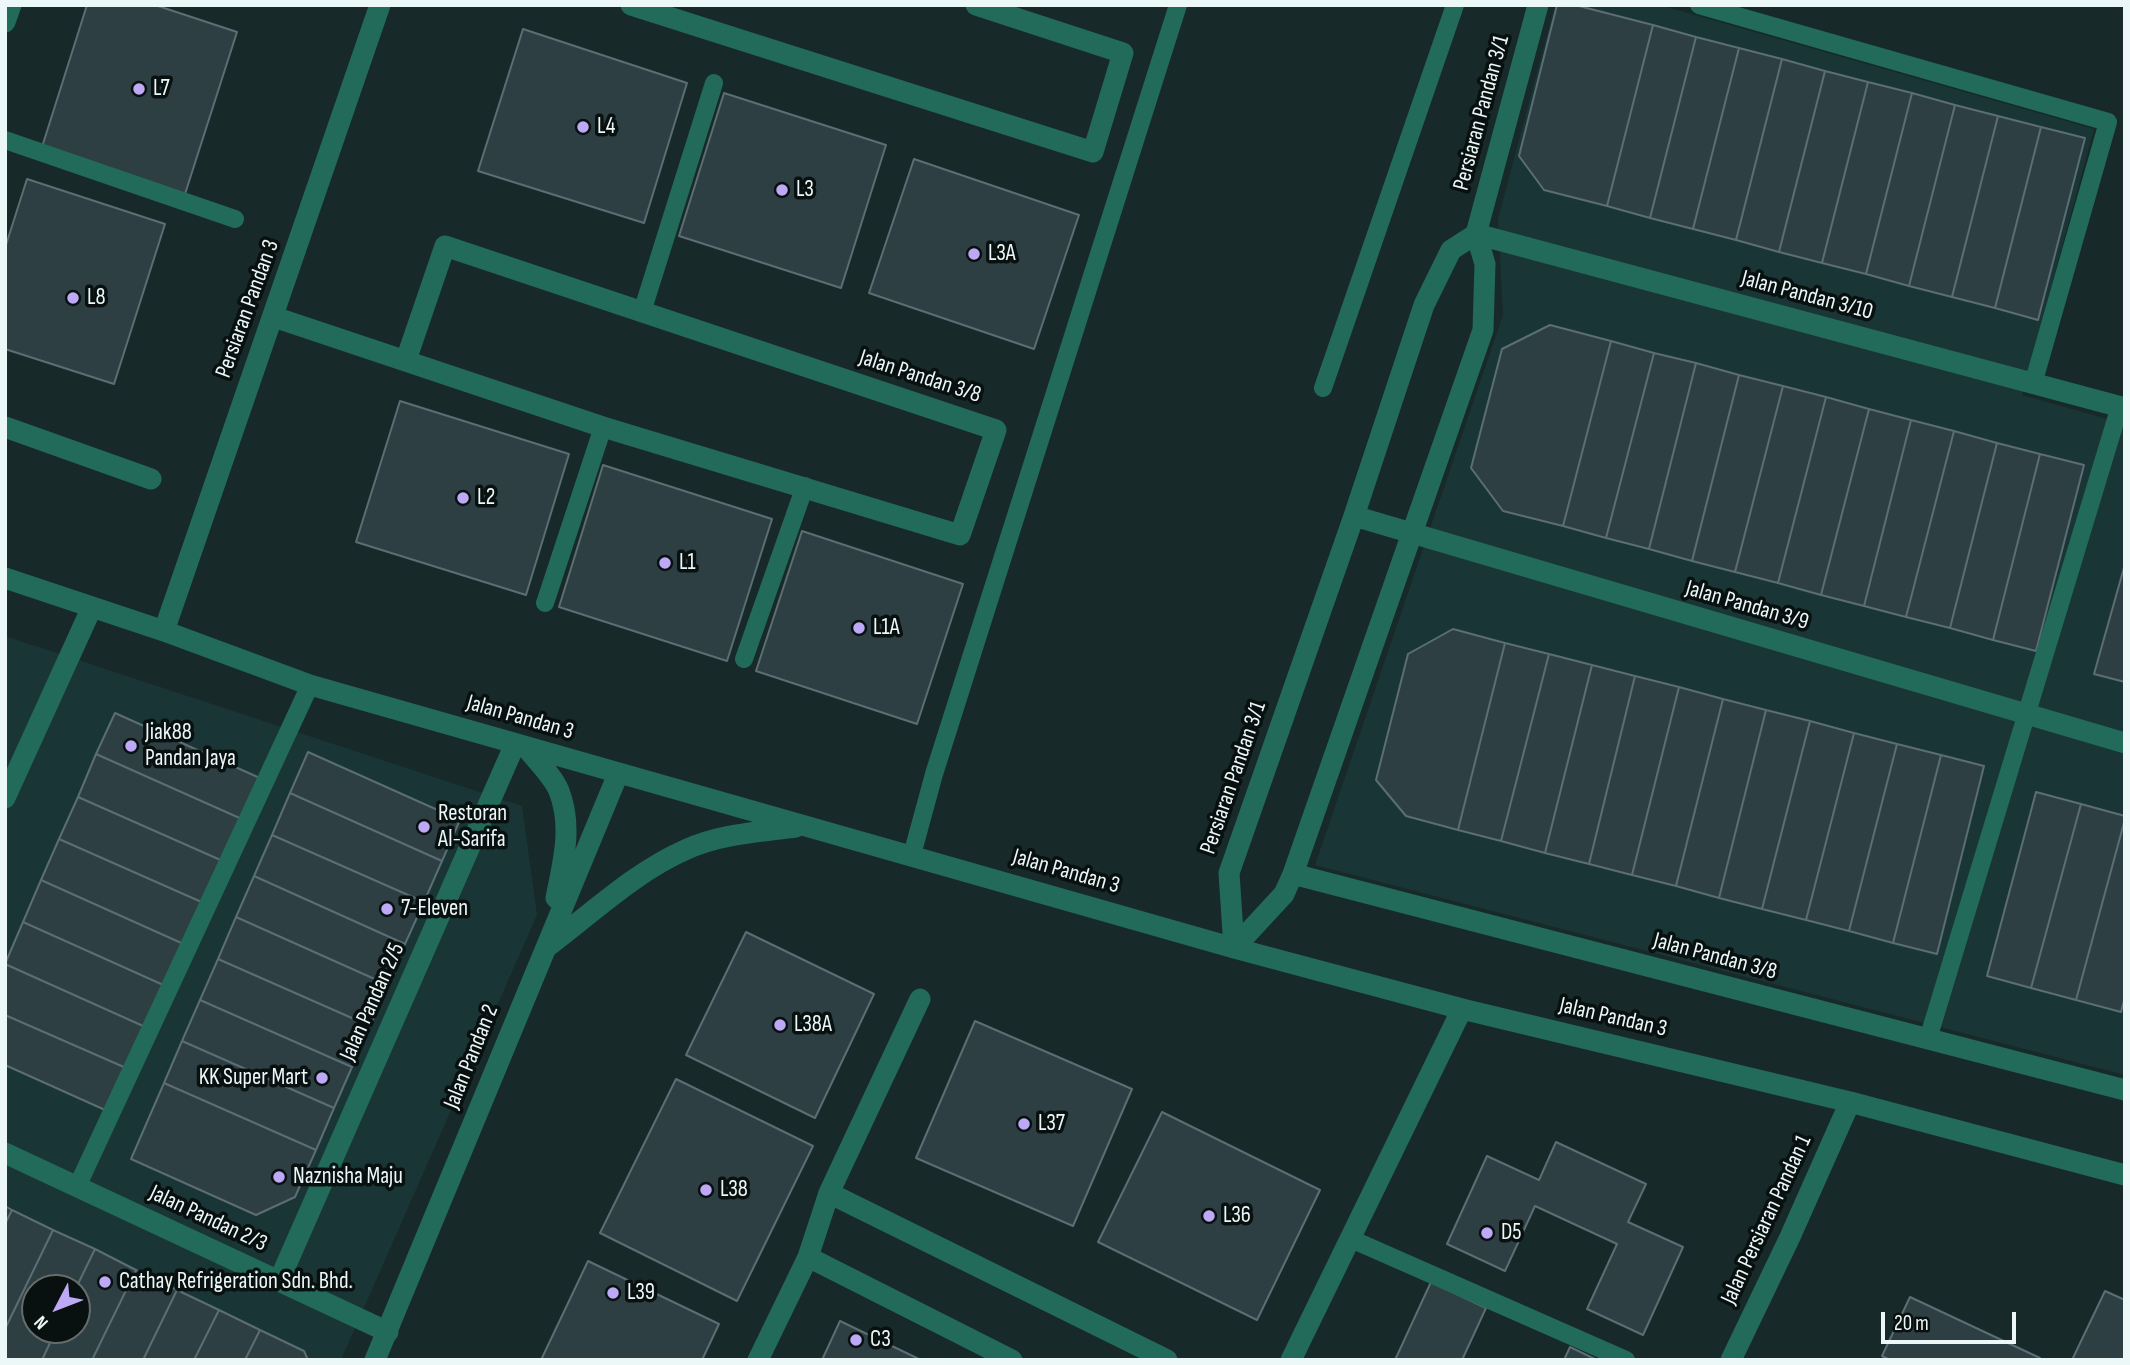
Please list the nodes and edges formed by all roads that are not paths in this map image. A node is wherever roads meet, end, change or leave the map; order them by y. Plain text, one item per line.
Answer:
1 (11, 5) edge
2 (380, 5) edge
3 (631, 5) edge
4 (976, 5) edge
5 (1178, 5) edge
6 (1455, 5) edge
7 (1538, 5) edge
8 (1699, 5) edge
9 (5, 22) edge
10 (714, 83) dead end
11 (5, 140) edge
12 (235, 219) dead end
13 (1476, 234) junction
14 (642, 312) junction
15 (274, 317) junction
16 (405, 360) junction
17 (2033, 384) junction
18 (1323, 388) dead end
19 (2122, 407) edge
20 (5, 427) edge
21 (603, 427) junction
22 (150, 479) dead end
23 (805, 486) junction
24 (1354, 516) junction
25 (1413, 534) junction
26 (5, 578) edge
27 (545, 603) dead end
28 (92, 607) junction
29 (163, 631) junction
30 (744, 659) dead end
31 (310, 685) junction
32 (2028, 716) junction
33 (2125, 743) edge
34 (521, 746) junction
35 (618, 774) junction
36 (5, 799) edge
37 (804, 825) junction
38 (912, 855) junction
39 (1293, 874) junction
40 (545, 948) junction
41 (1234, 948) junction
42 (920, 999) dead end
43 (1462, 1009) junction
44 (1928, 1040) junction
45 (2125, 1090) edge
46 (1850, 1102) junction
47 (5, 1153) edge
48 (2125, 1175) edge
49 (77, 1187) junction
50 (829, 1194) junction
51 (1351, 1238) junction
52 (807, 1257) junction
53 (279, 1281) junction
54 (388, 1332) junction
55 (375, 1360) edge
56 (758, 1360) edge
57 (1012, 1360) edge
58 (1167, 1360) edge
59 (1291, 1360) edge
60 (1626, 1360) edge
61 (1731, 1360) edge

1 - 9 street
2 - 15 street, Persiaran Pandan 3
3 - 4 street
5 - 38 lane
6 - 18 lane
7 - 13 street, Persiaran Pandan 3/1
8 - 17 lane
10 - 14 lane
11 - 12 lane
13 - 17 street, Jalan Pandan 3/10
13 - 24 street, Persiaran Pandan 3/1
13 - 25 street, Persiaran Pandan 3/1
14 - 16 street, Jalan Pandan 3/8
14 - 23 street, Jalan Pandan 3/8
15 - 16 street, Jalan Pandan 3/8
15 - 29 street, Persiaran Pandan 3
16 - 21 street, Jalan Pandan 3/8
17 - 19 street, Jalan Pandan 3/10
19 - 32 lane
20 - 22 street
21 - 23 street, Jalan Pandan 3/8
21 - 27 lane
23 - 30 lane
24 - 25 street, Jalan Pandan 3/9
24 - 41 street, Persiaran Pandan 3/1
25 - 32 street, Jalan Pandan 3/9
25 - 39 street, Persiaran Pandan 3/1
26 - 28 street, Jalan Pandan 3
28 - 29 street, Jalan Pandan 3
28 - 36 street
29 - 31 street, Jalan Pandan 3
31 - 34 street, Jalan Pandan 3
31 - 49 lane
32 - 33 street, Jalan Pandan 3/9
32 - 44 lane
34 - 35 street, Jalan Pandan 3
34 - 40 street
34 - 53 street, Jalan Pandan 2/5
35 - 37 street, Jalan Pandan 3
35 - 40 street, Jalan Pandan 2
37 - 38 street, Jalan Pandan 3
37 - 40 street
38 - 41 street, Jalan Pandan 3
39 - 41 street, Persiaran Pandan 3/1
39 - 44 street, Jalan Pandan 3/8
40 - 54 street, Jalan Pandan 2
41 - 43 street, Jalan Pandan 3
42 - 50 street
43 - 46 street, Jalan Pandan 3
43 - 51 street
44 - 45 street, Jalan Pandan 3/8
46 - 48 street, Jalan Pandan 3
46 - 61 street, Jalan Persiaran Pandan 1
47 - 49 street, Jalan Pandan 2/3
49 - 53 street, Jalan Pandan 2/3
50 - 52 street
50 - 58 street
51 - 59 street
51 - 60 lane
52 - 56 street
52 - 57 street
53 - 54 street, Jalan Pandan 2/3
54 - 55 street, Jalan Pandan 2

